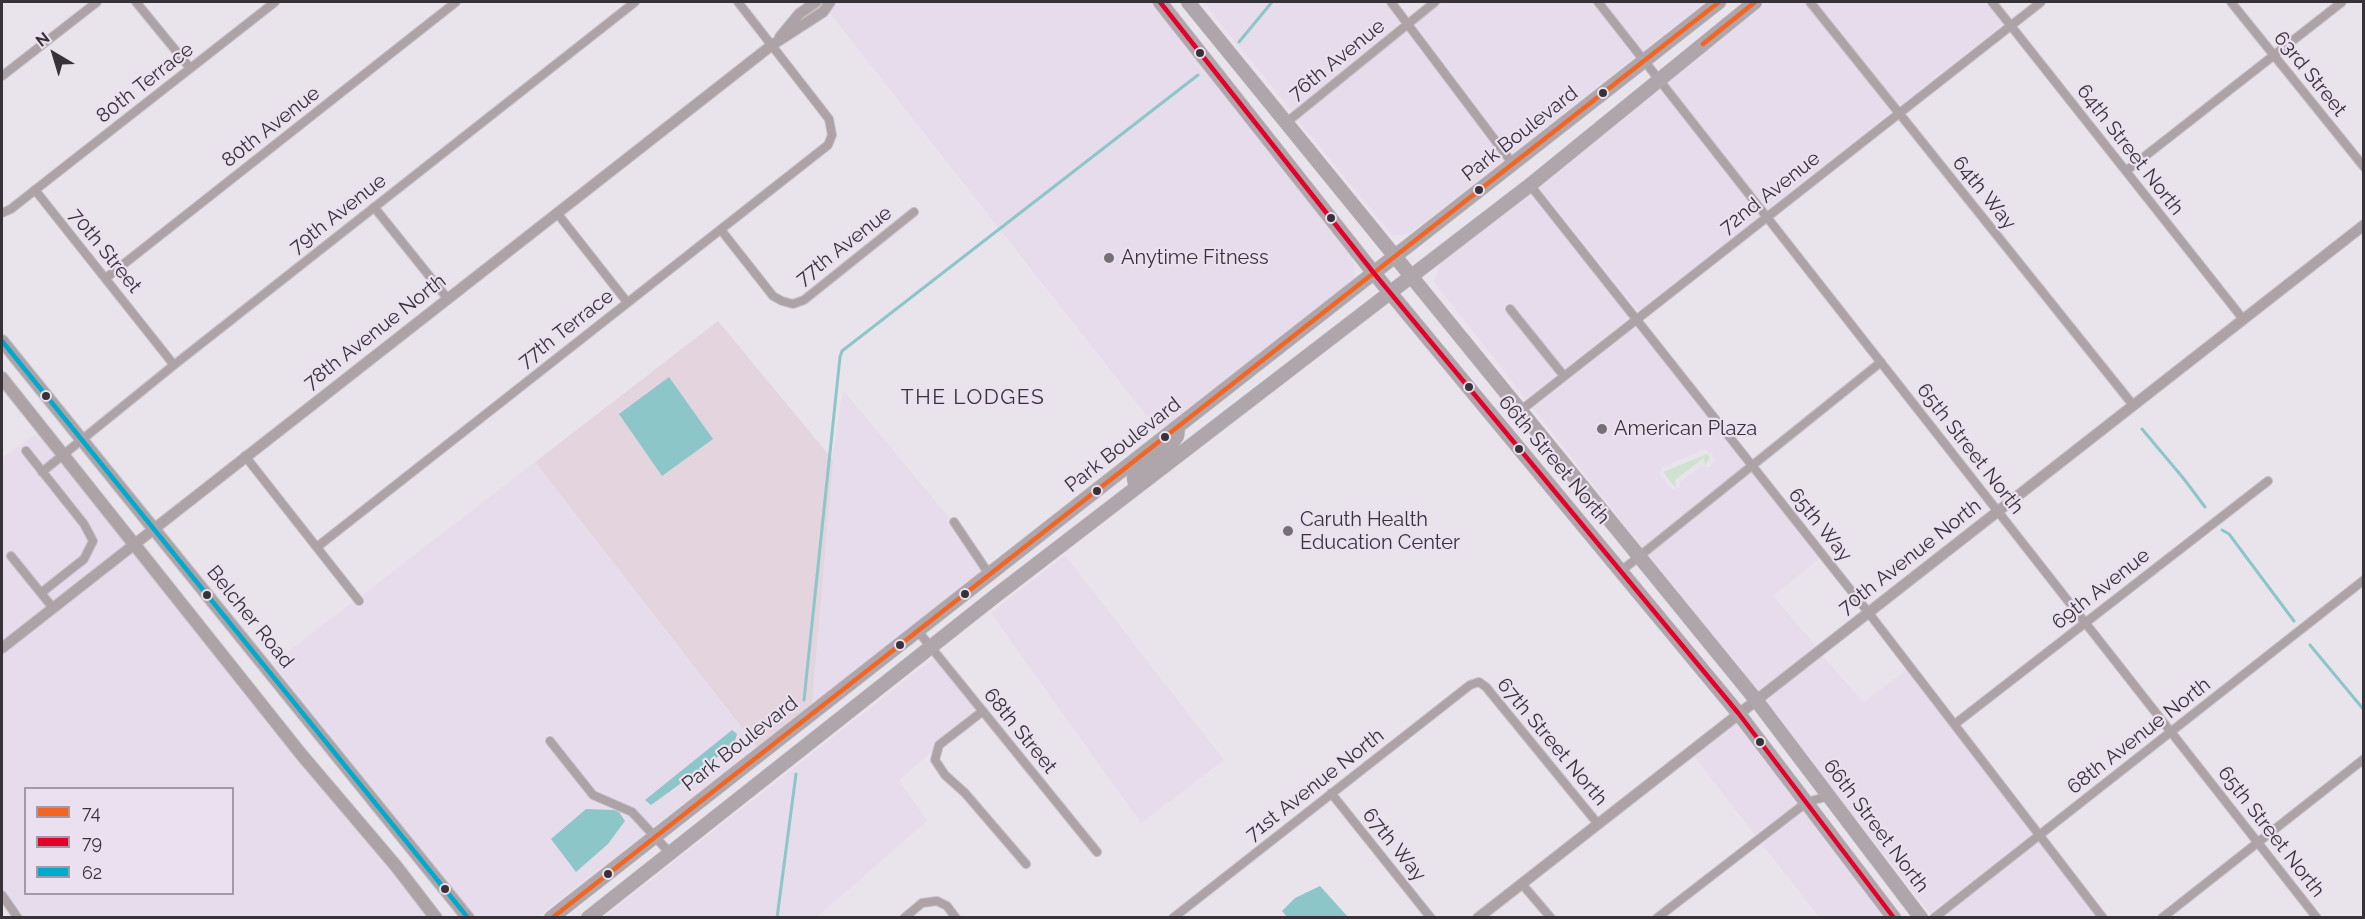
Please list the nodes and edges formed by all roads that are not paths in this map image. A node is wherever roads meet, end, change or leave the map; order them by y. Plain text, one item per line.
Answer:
1 (97, 2) edge
2 (136, 2) edge
3 (275, 2) edge
4 (456, 2) edge
5 (635, 2) edge
6 (738, 2) edge
7 (816, 2) edge
8 (830, 2) edge
9 (1160, 2) edge
10 (1188, 2) edge
11 (1391, 2) edge
12 (1435, 2) edge
13 (1598, 2) edge
14 (1719, 2) edge
15 (1755, 2) edge
16 (1810, 2) edge
17 (1992, 2) edge
18 (2041, 2) edge
19 (2231, 2) edge
20 (2342, 2) edge
21 (1408, 23) junction
22 (2011, 26) junction
23 (772, 45) junction
24 (2273, 56) junction
25 (1644, 61) junction
26 (190, 68) junction
27 (2, 76) edge
28 (1659, 80) junction
29 (1899, 114) junction
30 (1287, 122) junction
31 (1513, 164) junction
32 (2364, 167) edge
33 (2126, 171) junction
34 (1530, 185) junction
35 (36, 190) junction
36 (374, 207) junction
37 (914, 212) dead end
38 (2, 213) edge
39 (557, 213) junction
40 (1767, 217) junction
41 (2364, 225) edge
42 (721, 230) junction
43 (1394, 257) junction
44 (1373, 272) junction
45 (106, 278) junction
46 (1411, 278) junction
47 (1390, 293) junction
48 (447, 298) junction
49 (627, 302) junction
50 (1510, 309) dead end
51 (1638, 319) junction
52 (2243, 319) junction
53 (2, 341) edge
54 (1881, 362) junction
55 (174, 364) junction
56 (1564, 376) junction
57 (2, 378) edge
58 (2133, 405) junction
59 (1520, 411) junction
60 (1179, 426) junction
61 (82, 440) junction
62 (26, 452) dead end
63 (64, 455) junction
64 (245, 456) junction
65 (1752, 466) junction
66 (42, 472) junction
67 (2268, 481) dead end
68 (1136, 488) junction
69 (1998, 511) junction
70 (954, 522) dead end
71 (153, 529) junction
72 (135, 543) junction
73 (317, 547) junction
74 (11, 556) dead end
75 (1639, 557) junction
76 (1621, 571) junction
77 (989, 574) junction
78 (2364, 580) edge
79 (40, 593) junction
80 (358, 601) dead end
81 (53, 608) junction
82 (1868, 612) junction
83 (2085, 622) junction
84 (917, 630) junction
85 (2, 648) edge
86 (932, 648) junction
87 (1479, 682) joint
88 (1756, 700) junction
89 (983, 711) junction
90 (1738, 714) junction
91 (1955, 724) junction
92 (2171, 732) junction
93 (550, 741) dead end
94 (2364, 759) edge
95 (1331, 793) junction
96 (1829, 796) junction
97 (1807, 802) junction
98 (1598, 824) junction
99 (2040, 835) junction
100 (655, 836) junction
101 (2258, 842) junction
102 (1097, 852) dead end
103 (670, 853) junction
104 (1026, 864) dead end
105 (1522, 884) junction
106 (2, 895) edge
107 (1185, 908) junction
108 (18, 918) edge
109 (436, 918) edge
110 (468, 918) edge
111 (551, 918) edge
112 (588, 918) edge
113 (904, 918) edge
114 (956, 918) edge
115 (1173, 918) edge
116 (1192, 918) edge
117 (1431, 918) edge
118 (1478, 918) edge
119 (1551, 918) edge
120 (1657, 918) edge
121 (1894, 918) edge
122 (1921, 918) edge
123 (1934, 918) edge
124 (2103, 918) edge
125 (2162, 918) edge
126 (2317, 918) edge

1 - 27 street
2 - 26 street
3 - 26 street, 80th Terrace
4 - 45 street, 80th Avenue
5 - 36 street, 79th Avenue
6 - 23 street
7 - 23 street, 78th Avenue North
8 - 23 street, 78th Avenue North
9 - 44 main road, 66th Street North
10 - 30 main road, 66th Street North
11 - 21 street
12 - 21 street, 76th Avenue
13 - 25 street, 65th Street North
14 - 25 main road, Park Boulevard
15 - 28 main road
16 - 29 street, 64th Way
17 - 22 street, 64th Street North
18 - 22 street, 72nd Avenue
19 - 24 street, 63rd Street
20 - 24 street
21 - 30 street, 76th Avenue
21 - 31 street
22 - 29 street, 72nd Avenue
22 - 33 street, 64th Street North
23 - 39 street, 78th Avenue North
23 - 42 street, 77th Terrace
24 - 32 street, 63rd Street
24 - 33 street
25 - 28 street, 65th Street North
25 - 31 main road, Park Boulevard
26 - 35 street, 80th Terrace
28 - 34 main road
28 - 40 street, 65th Street North
29 - 40 street, 72nd Avenue
29 - 58 street, 64th Way
30 - 43 main road, 66th Street North
31 - 43 main road, Park Boulevard
33 - 52 street, 64th Street North
34 - 46 main road
34 - 51 street, 65th Way
35 - 38 street
35 - 45 street, 70th Street
36 - 48 street
36 - 55 street, 79th Avenue
37 - 42 street, 77th Avenue
39 - 48 street, 78th Avenue North
39 - 49 street
40 - 51 street, 72nd Avenue
40 - 54 street, 65th Street North
41 - 52 street, 70th Avenue North
42 - 49 street, 77th Terrace
43 - 44 main road, Park Boulevard
43 - 46 main road, 66th Street North
44 - 47 main road, 66th Street North
44 - 60 main road, Park Boulevard
45 - 55 street, 70th Street
46 - 47 main road
46 - 59 main road, 66th Street North
47 - 68 main road
47 - 76 main road, 66th Street North
48 - 64 street, 78th Avenue North
49 - 73 street, 77th Terrace
50 - 56 street
51 - 56 street, 72nd Avenue
51 - 65 street, 65th Way
52 - 58 street, 70th Avenue North
53 - 61 main road, Belcher Road
54 - 65 street
54 - 69 street, 65th Street North
55 - 61 street, 79th Avenue
56 - 59 street, 72nd Avenue
57 - 63 main road
58 - 69 street, 70th Avenue North
59 - 75 main road, 66th Street North
60 - 68 main road
60 - 77 main road, Park Boulevard
61 - 63 street, 79th Avenue
61 - 71 main road, Belcher Road
62 - 66 street
63 - 66 street, 79th Avenue
63 - 72 main road
64 - 71 street, 78th Avenue North
64 - 73 street
65 - 75 street
65 - 82 street, 65th Way
66 - 79 street
67 - 83 street, 69th Avenue
68 - 86 main road
69 - 82 street, 70th Avenue North
69 - 83 street, 65th Street North
70 - 77 street
71 - 72 street, 78th Avenue North
71 - 110 main road, Belcher Road
72 - 81 street, 78th Avenue North
72 - 109 main road
73 - 80 street
74 - 79 street
75 - 76 street
75 - 88 main road, 66th Street North
76 - 90 main road, 66th Street North
77 - 84 main road, Park Boulevard
78 - 92 street, 68th Avenue North
79 - 81 street
81 - 85 street, 78th Avenue North
82 - 88 street, 70th Avenue North
82 - 91 street, 65th Way
83 - 91 street, 69th Avenue
83 - 92 street, 65th Street North
84 - 86 street, 68th Street
84 - 100 main road, Park Boulevard
86 - 89 street, 68th Street
86 - 103 main road
87 - 95 street, 71st Avenue North
87 - 98 street, 67th Street North
88 - 90 street, 70th Avenue North
88 - 96 main road, 66th Street North
89 - 102 street, 68th Street
89 - 104 street
90 - 97 main road, 66th Street North
90 - 98 street, 70th Avenue North
91 - 99 street, 65th Way
92 - 99 street, 68th Avenue North
92 - 101 street, 65th Street North
93 - 100 street
94 - 101 street
95 - 107 street, 71st Avenue North
95 - 117 street, 67th Way
96 - 97 street
96 - 122 main road, 66th Street North
97 - 120 street
97 - 121 main road, 66th Street North
98 - 105 street, 70th Avenue North
99 - 123 street, 68th Avenue North
99 - 124 street, 65th Way
100 - 103 street
100 - 111 main road, Park Boulevard
101 - 125 street
101 - 126 street, 65th Street North
103 - 112 main road
105 - 118 street, 70th Avenue North
105 - 119 street
106 - 108 street
107 - 115 street, 71st Avenue North
107 - 116 street
113 - 114 street

